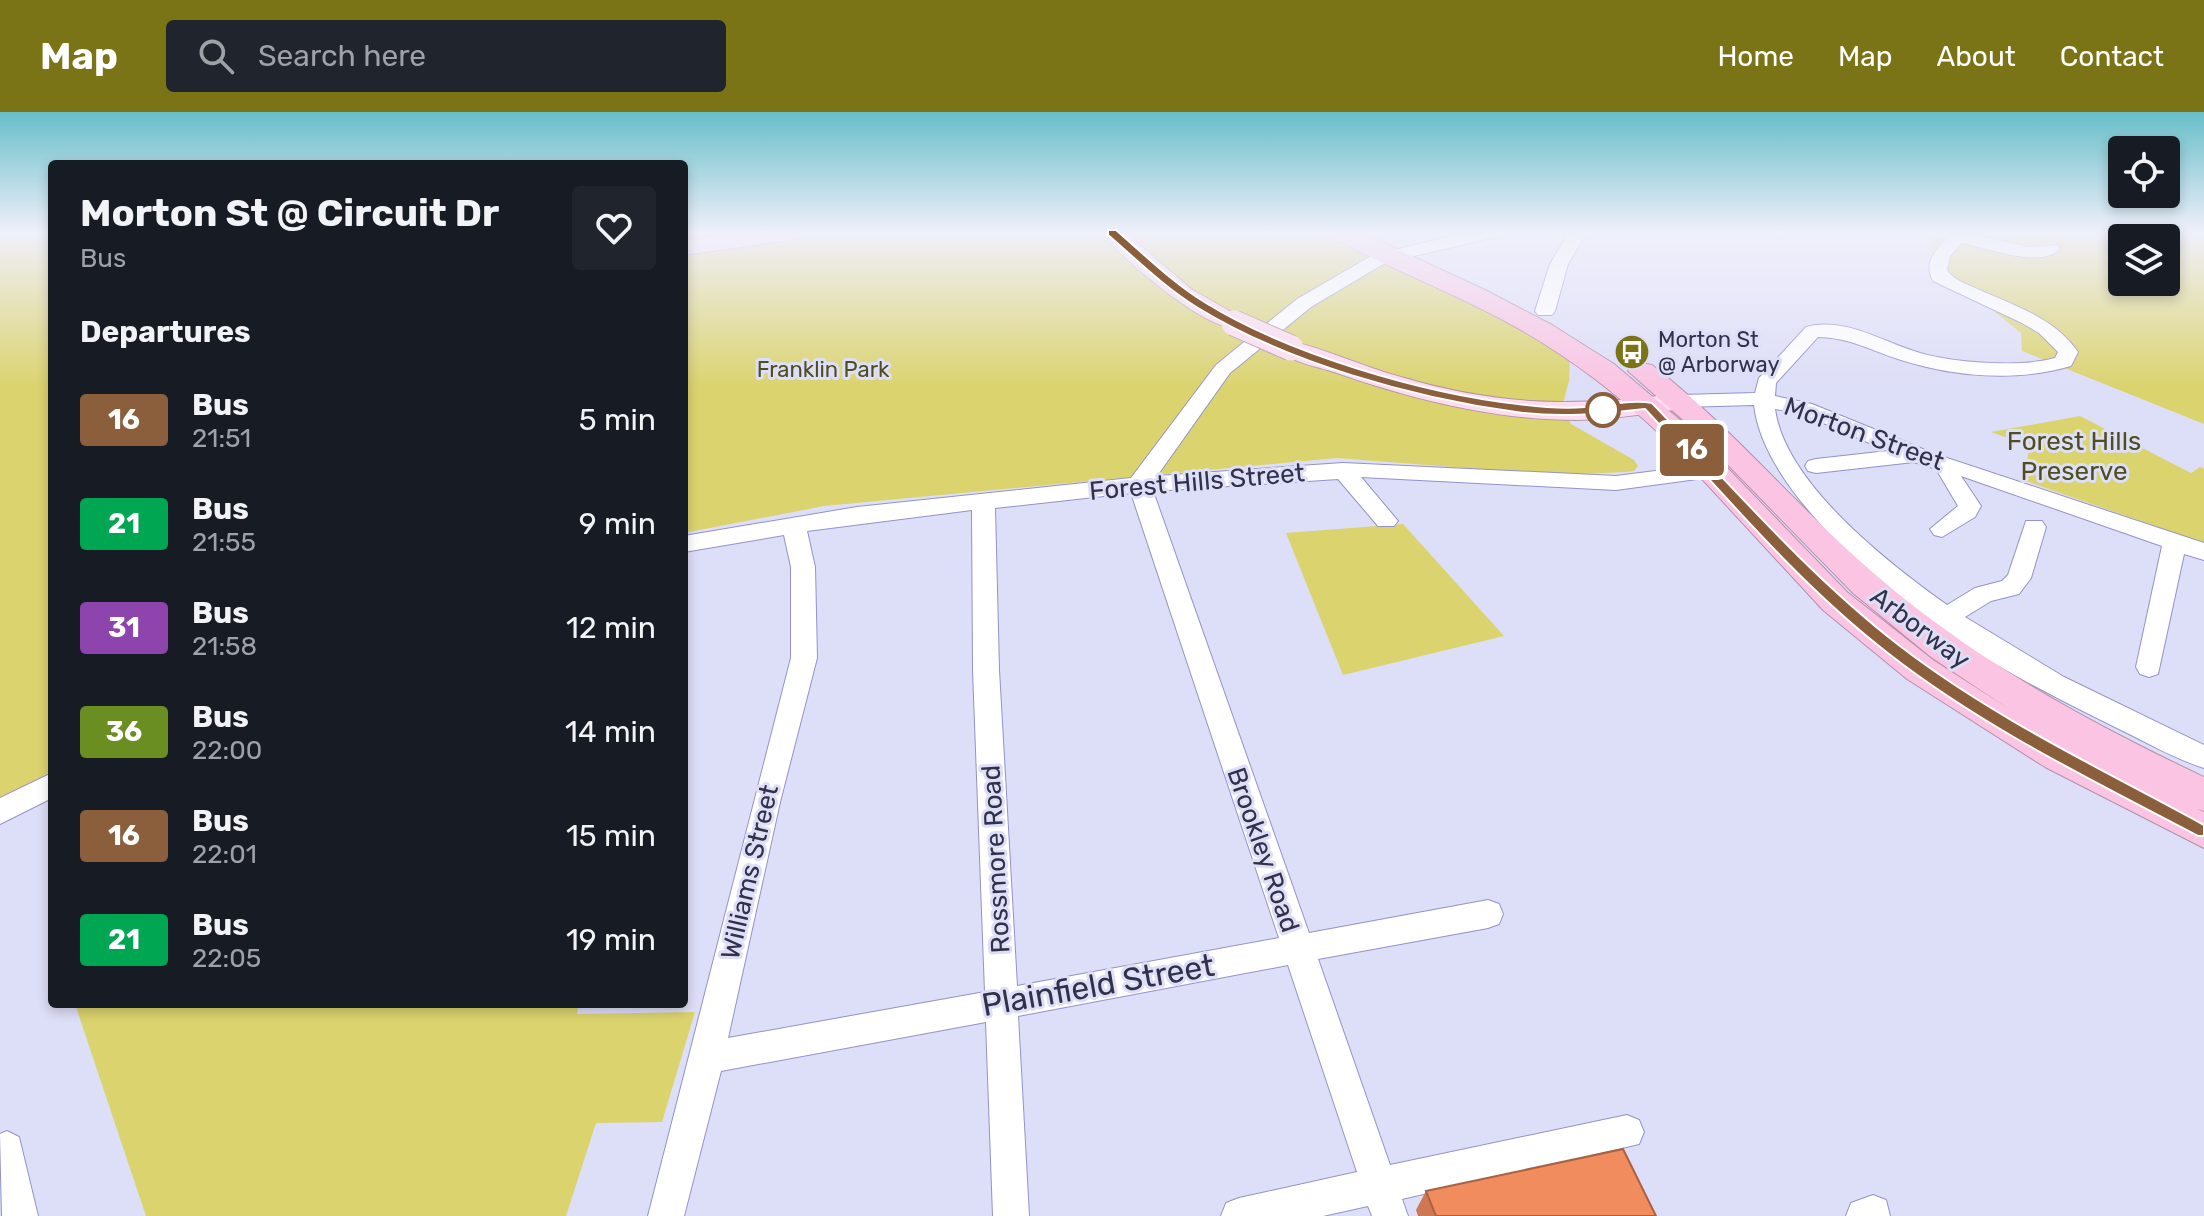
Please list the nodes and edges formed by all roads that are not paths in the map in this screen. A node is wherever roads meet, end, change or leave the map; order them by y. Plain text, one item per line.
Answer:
1 (1171, 284) edge
2 (1341, 284) edge
3 (1454, 284) edge
4 (1489, 284) edge
5 (1553, 284) edge
6 (1953, 284) edge
7 (1545, 311) junction
8 (1764, 399) junction
9 (1664, 403) junction
10 (1917, 455) junction
11 (1946, 464) junction
12 (1816, 466) dead end
13 (1343, 470) junction
14 (1711, 471) junction
15 (1139, 484) junction
16 (983, 502) junction
17 (1386, 521) dead end
18 (794, 525) junction
19 (2034, 527) dead end
20 (1942, 529) dead end
21 (2175, 541) junction
22 (688, 543) edge
23 (2204, 552) edge
24 (1944, 618) junction
25 (2149, 667) dead end
26 (2204, 757) edge
27 (48, 786) edge
28 (2204, 795) edge
29 (0, 812) edge
30 (2204, 831) edge
31 (1488, 914) dead end
32 (1297, 950) junction
33 (1003, 1002) junction
34 (708, 1054) junction
35 (1627, 1132) dead end
36 (7, 1149) dead end
37 (1385, 1202) edge
38 (20, 1216) edge
39 (666, 1216) edge
40 (1011, 1216) edge
41 (1239, 1216) edge

1 - 9 main road, bridge
2 - 15 street
3 - 9 highway
4 - 7 highway
5 - 7 street
6 - 8 street
7 - 9 highway
8 - 9 street, Morton Street
8 - 10 street, Morton Street
8 - 24 street, Arborway
9 - 14 highway, Arborway
9 - 28 highway, Arborway
10 - 11 street, Morton Street
10 - 12 street
11 - 20 street
11 - 21 street, Morton Street
13 - 14 street, Forest Hills Street
13 - 15 street, Forest Hills Street
13 - 17 street
14 - 30 highway, Arborway
15 - 16 street, Forest Hills Street
15 - 32 street, Brookley Road
16 - 18 street, Forest Hills Street
16 - 33 street, Rossmore Road
18 - 22 street, Forest Hills Street
18 - 34 street, Williams Street
19 - 24 street
21 - 23 street, Morton Street
21 - 25 street
24 - 26 street, Arborway
27 - 29 street
31 - 32 street, Plainfield Street
32 - 33 street, Plainfield Street
32 - 37 street, Brookley Road
33 - 34 street, Plainfield Street
33 - 40 street, Rossmore Road
34 - 39 street, Williams Street
35 - 37 street
36 - 38 street
37 - 41 street

